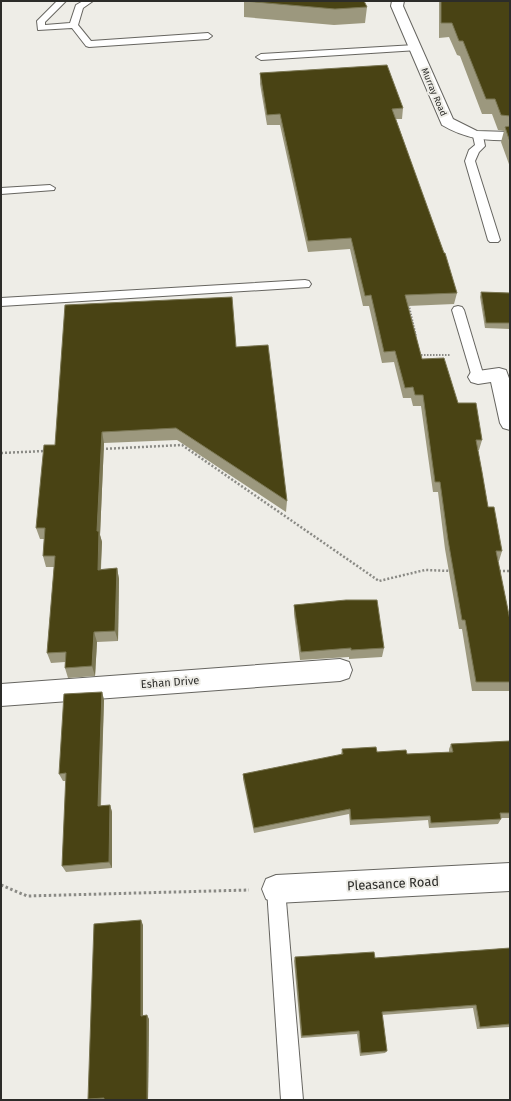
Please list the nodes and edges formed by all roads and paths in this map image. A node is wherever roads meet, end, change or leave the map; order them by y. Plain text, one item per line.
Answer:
1 (62, 1) edge
2 (398, 1) edge
3 (89, 2) edge
4 (74, 25) junction
5 (208, 36) dead end
6 (415, 48) junction
7 (261, 57) dead end
8 (478, 136) junction
9 (510, 136) edge
10 (50, 188) dead end
11 (1, 191) edge
12 (494, 240) dead end
13 (305, 284) dead end
14 (406, 297) edge
15 (1, 302) edge
16 (458, 310) dead end
17 (417, 341) edge
18 (419, 349) edge
19 (471, 354) junction
20 (478, 377) joint
21 (510, 423) edge
22 (95, 449) edge
23 (48, 451) edge
24 (1, 454) edge
25 (456, 571) edge
26 (495, 571) edge
27 (510, 571) edge
28 (340, 670) dead end
29 (1, 695) edge
30 (510, 877) edge
31 (1, 885) edge
32 (276, 889) junction
33 (292, 1100) edge

1 - 4 lane
2 - 6 street, Murray Road
3 - 4 lane
4 - 5 lane
6 - 7 lane
6 - 8 street, Murray Road
8 - 9 street, Murray Road
8 - 12 lane
10 - 11 lane
13 - 15 lane
14 - 17 path
16 - 19 lane
18 - 19 path
19 - 20 lane
20 - 21 street
22 - 25 path
23 - 24 path
26 - 27 path
28 - 29 street, Eshan Drive
30 - 32 street, Pleasance Road
31 - 32 path
32 - 33 lane

